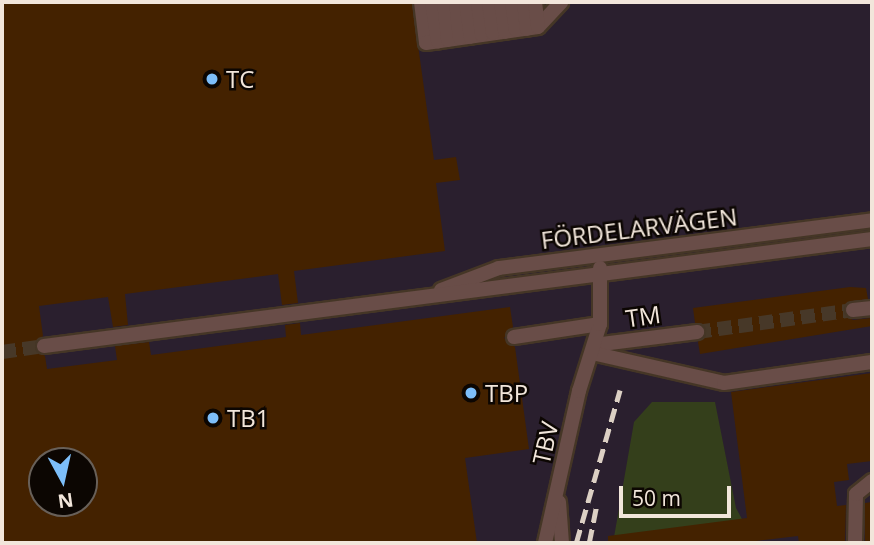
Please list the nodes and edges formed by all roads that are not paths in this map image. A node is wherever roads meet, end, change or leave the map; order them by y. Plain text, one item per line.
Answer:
1 (421, 2) edge
2 (432, 2) edge
3 (444, 2) edge
4 (456, 2) edge
5 (466, 2) edge
6 (478, 2) edge
7 (489, 2) edge
8 (501, 2) edge
9 (512, 2) edge
10 (524, 2) edge
11 (534, 2) edge
12 (561, 2) edge
13 (492, 31) edge
14 (872, 219) edge
15 (872, 239) edge
16 (598, 257) junction
17 (601, 275) junction
18 (416, 299) junction
19 (872, 308) edge
20 (853, 310) tunnel mouth
21 (600, 324) junction
22 (697, 332) tunnel mouth
23 (514, 337) dead end
24 (44, 346) tunnel mouth
25 (593, 349) junction
26 (872, 362) edge
27 (561, 473) junction
28 (872, 481) edge
29 (545, 543) edge
30 (562, 543) edge
31 (855, 543) edge

1 - 13 street
2 - 13 street
3 - 13 street
4 - 13 street
5 - 13 street
6 - 13 street
7 - 13 street
8 - 13 street
9 - 13 street
10 - 13 street
11 - 13 street
12 - 13 street
14 - 16 street, FÖRDELARVÄGEN
15 - 17 street, FÖRDELARVÄGEN
16 - 17 street, TBV
16 - 18 street, FÖRDELARVÄGEN
17 - 18 street, FÖRDELARVÄGEN
17 - 21 street, TBV
18 - 24 street, FÖRDELARVÄGEN
19 - 20 street
21 - 23 street
21 - 25 street, TBV
22 - 25 street, TM
25 - 26 street
25 - 27 street, TBV
27 - 29 street, TBV
27 - 30 street
28 - 31 street

